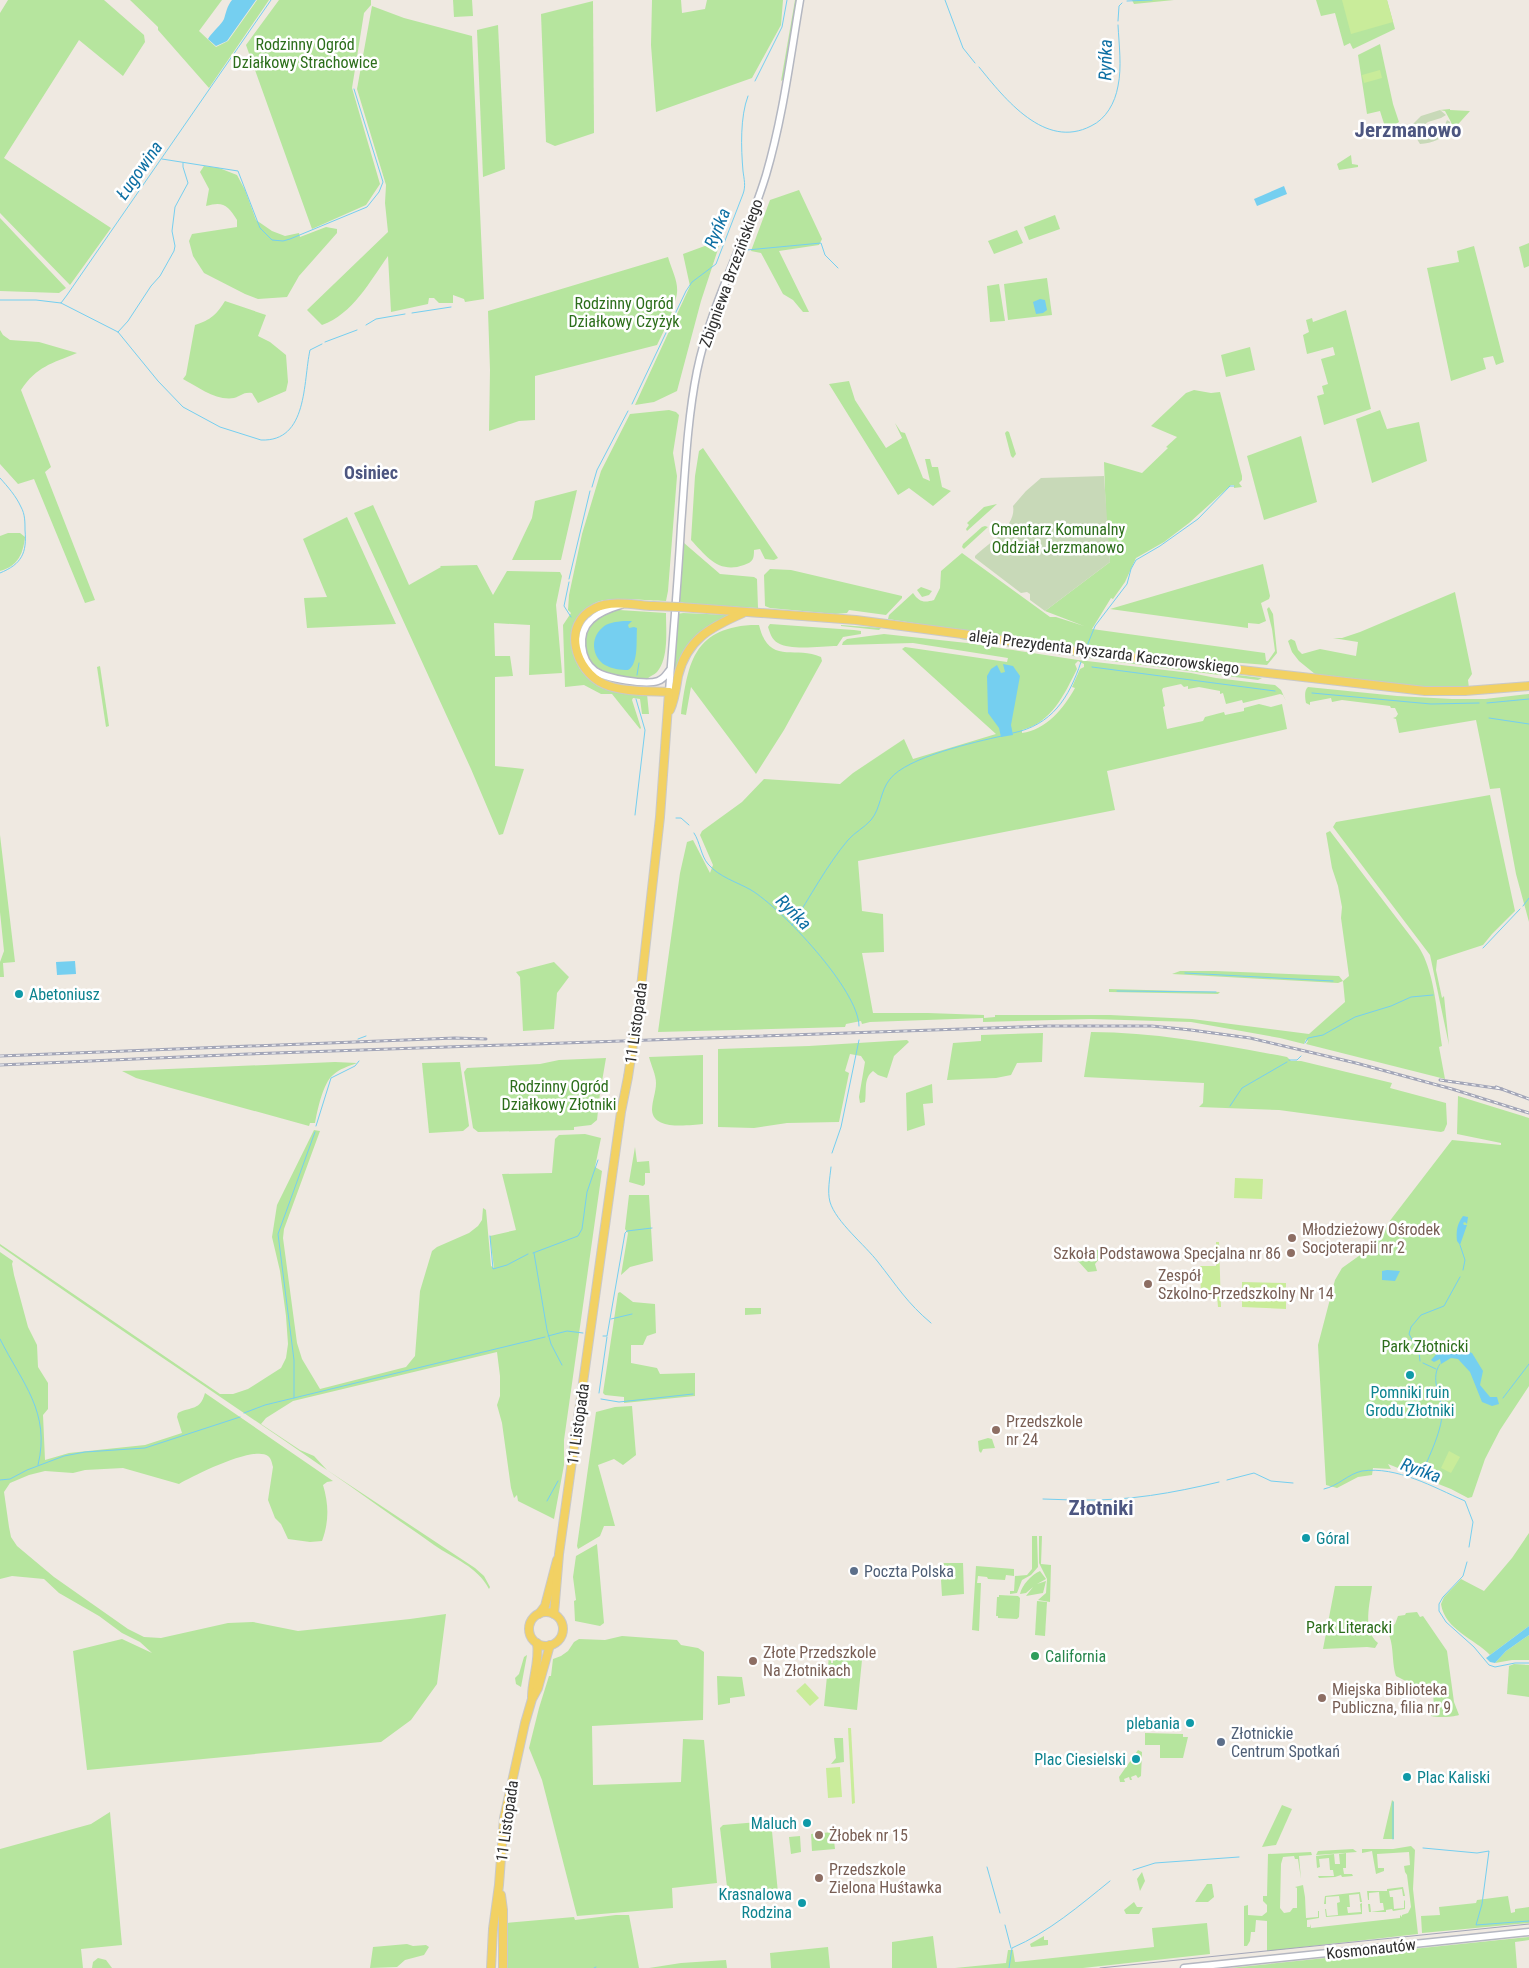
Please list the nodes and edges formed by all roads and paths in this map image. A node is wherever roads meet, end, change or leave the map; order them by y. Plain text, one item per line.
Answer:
1 (800, 0) edge
2 (622, 605) junction
3 (677, 608) junction
4 (732, 614) junction
5 (670, 670) junction
6 (1529, 686) edge
7 (669, 692) junction
8 (668, 713) junction
9 (559, 1554) junction
10 (539, 1614) junction
11 (554, 1614) junction
12 (537, 1644) junction
13 (550, 1645) junction
14 (532, 1699) junction
15 (499, 1885) junction
16 (1529, 1932) edge
17 (491, 1968) edge
18 (502, 1968) edge
19 (1184, 1968) edge

1 - 3 main road, Zbigniewa Brzezińskiego
2 - 3 main road, bridge
2 - 5 main road
2 - 7 main road
3 - 4 main road
3 - 5 main road, 11 Listopada
4 - 6 main road, aleja Prezydenta Ryszarda Kaczorowskiego
4 - 8 main road
5 - 7 main road, 11 Listopada
7 - 8 main road, 11 Listopada
8 - 9 main road, 11 Listopada, bridge
9 - 10 main road, 11 Listopada
9 - 11 main road, 11 Listopada
10 - 11 main road
10 - 12 main road
11 - 13 main road
12 - 13 main road
12 - 14 main road, 11 Listopada
13 - 14 main road, 11 Listopada
14 - 15 main road, 11 Listopada
15 - 17 main road, 11 Listopada
15 - 18 main road, 11 Listopada
16 - 19 main road, Kosmonautów

